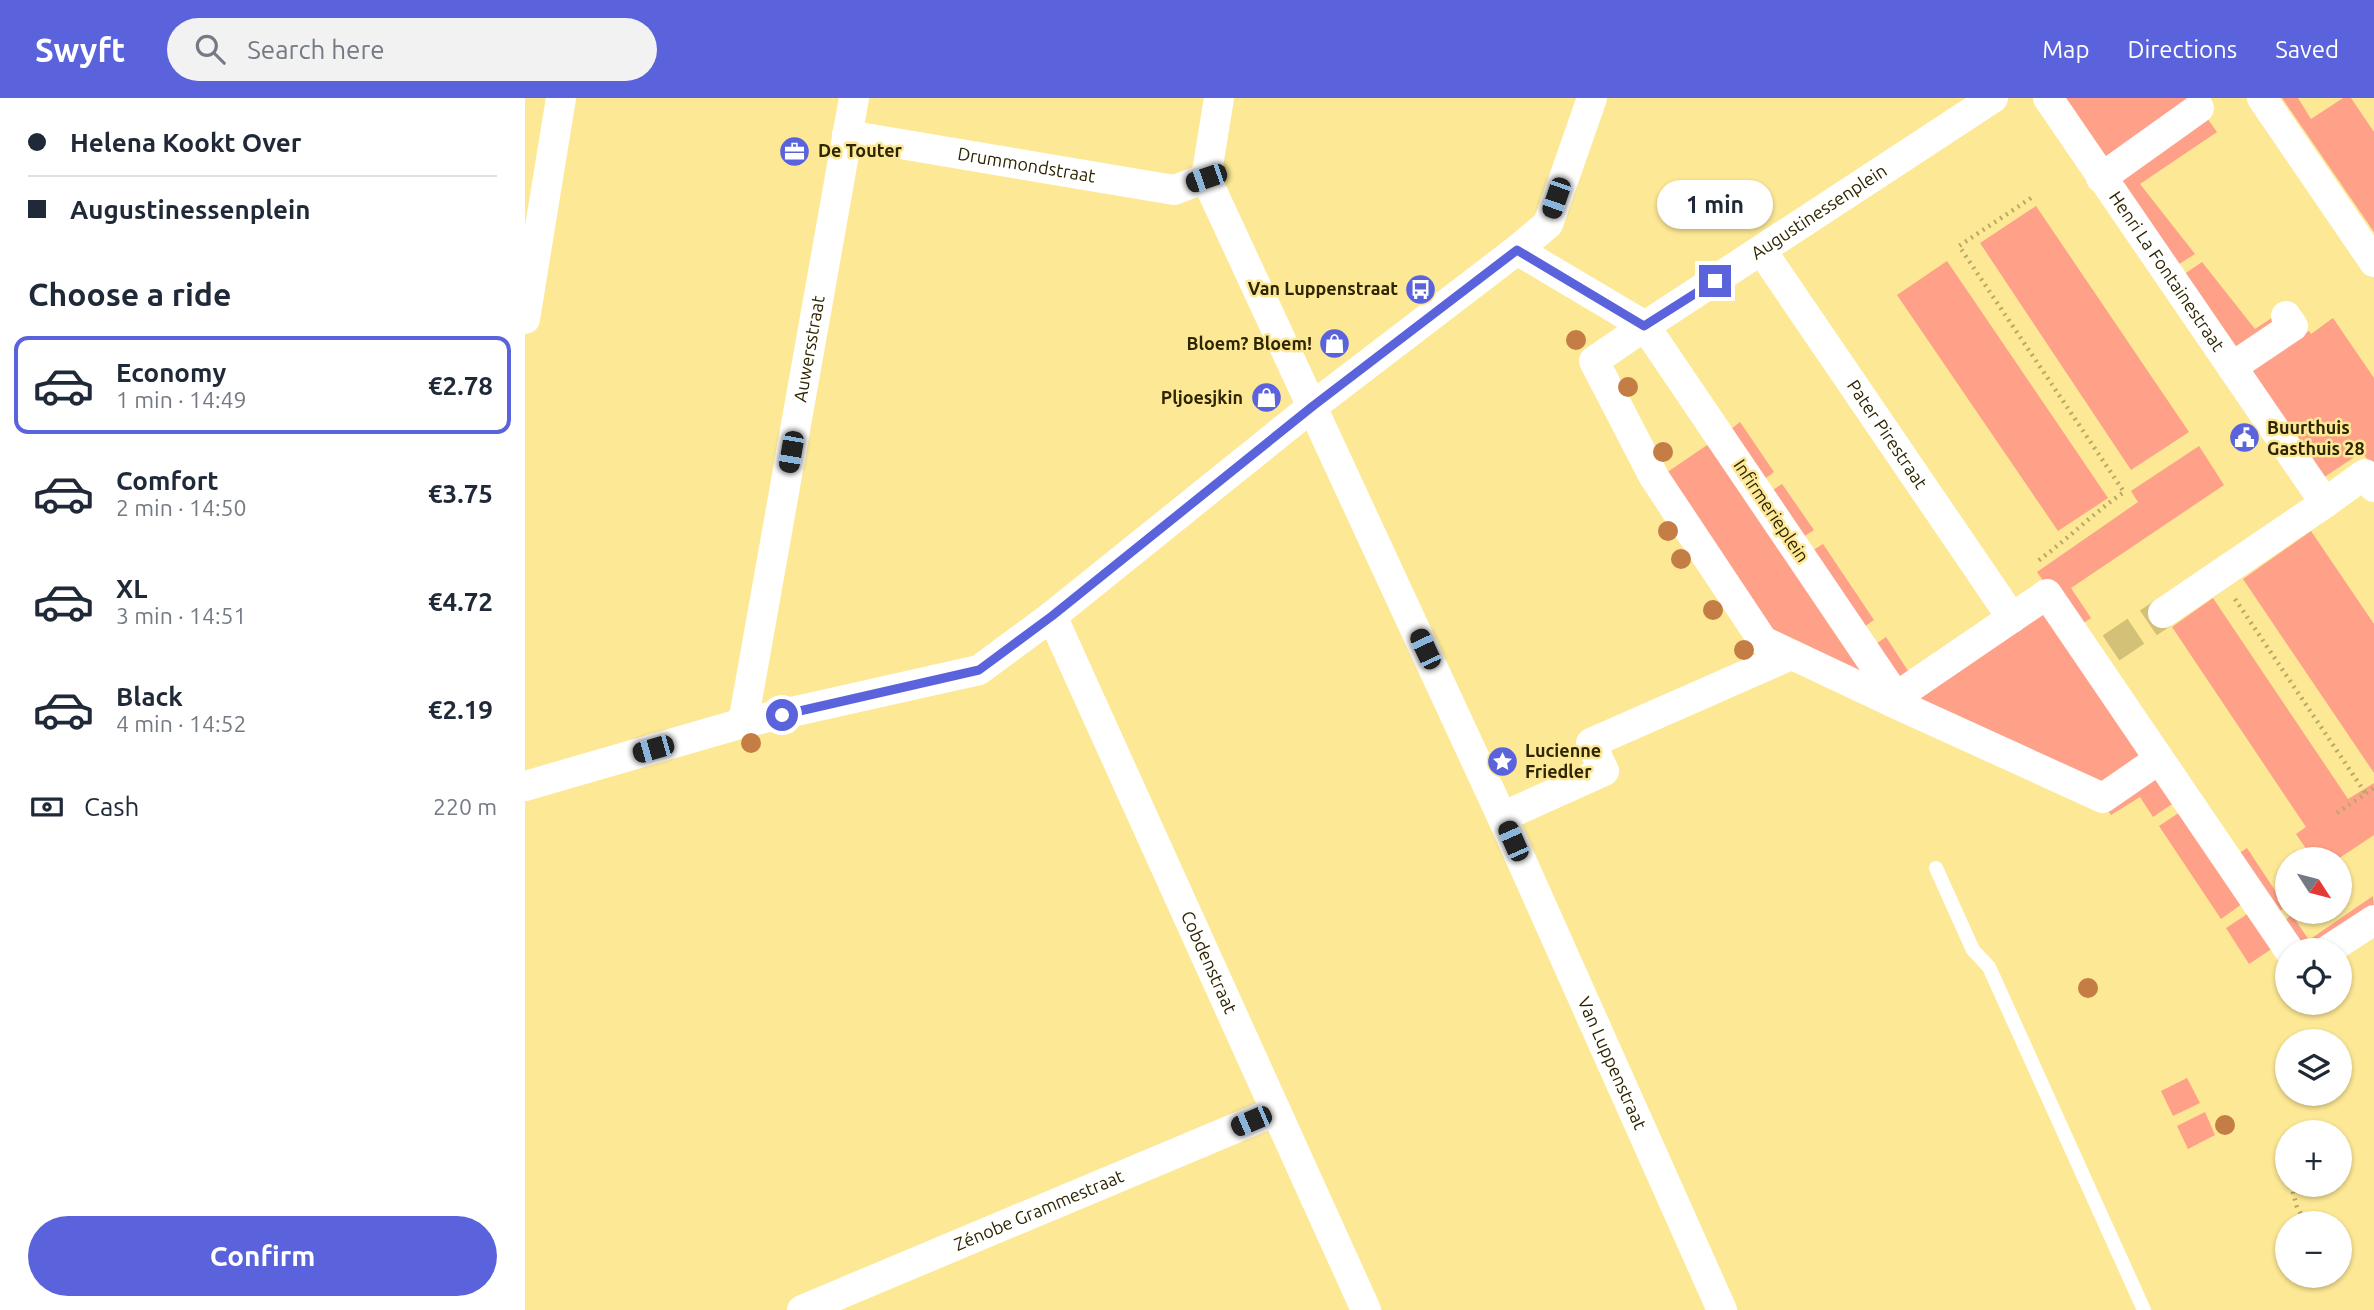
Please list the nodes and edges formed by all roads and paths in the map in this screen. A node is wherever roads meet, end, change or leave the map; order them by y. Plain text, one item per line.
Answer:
1 (561, 98) edge
2 (854, 98) edge
3 (1219, 98) edge
4 (1592, 98) edge
5 (1993, 98) edge
6 (2048, 98) edge
7 (2262, 98) edge
8 (2199, 108) dead end
9 (847, 135) junction
10 (2101, 177) junction
11 (1206, 178) junction
12 (2031, 198) dead end
13 (1517, 250) junction
14 (1762, 251) junction
15 (2374, 262) edge
16 (2286, 316) dead end
17 (525, 319) edge
18 (1644, 326) junction
19 (2232, 368) junction
20 (1313, 406) junction
21 (2374, 487) edge
22 (2325, 503) junction
23 (2219, 575) junction
24 (1994, 591) junction
25 (2163, 613) tunnel mouth
26 (1052, 616) junction
27 (2013, 618) junction
28 (1791, 655) junction
29 (1893, 699) junction
30 (743, 723) junction
31 (2158, 760) junction
32 (525, 786) edge
33 (2374, 789) edge
34 (2366, 794) junction
35 (2337, 813) dead end
36 (1502, 817) junction
37 (1936, 868) dead end
38 (2374, 920) edge
39 (2281, 938) edge
40 (2346, 938) edge
41 (1276, 1111) junction
42 (801, 1310) edge
43 (1366, 1310) edge
44 (1723, 1310) edge
45 (2144, 1310) edge

1 - 17 street
2 - 9 street, Auwersstraat
3 - 11 street
4 - 13 street
5 - 14 street, Augustinessenplein
6 - 10 street, Henri La Fontainestraat
7 - 15 street
8 - 10 street, Henri La Fontainestraat
9 - 11 street, Drummondstraat
9 - 30 street, Auwersstraat
10 - 19 street, Henri La Fontainestraat
11 - 20 street, Van Luppenstraat
12 - 24 path
13 - 18 street, Infirmerieplein
13 - 20 street
14 - 18 street, Augustinessenplein
14 - 24 street, Pater Pirestraat
16 - 19 street, Henri La Fontainestraat
18 - 28 street
18 - 29 street, Infirmerieplein
19 - 22 street, Henri La Fontainestraat
20 - 26 street
20 - 36 street, Van Luppenstraat
21 - 22 street
22 - 23 street
23 - 25 street
23 - 34 path
24 - 27 street, Pater Pirestraat
26 - 30 street
26 - 41 street, Cobdenstraat
27 - 29 street
27 - 31 street
28 - 29 street
28 - 36 street
29 - 31 street
30 - 32 street
31 - 39 street
33 - 34 path
34 - 35 path
36 - 44 street, Van Luppenstraat
37 - 45 lane
38 - 40 street
41 - 42 street, Zénobe Grammestraat
41 - 43 street, Cobdenstraat

